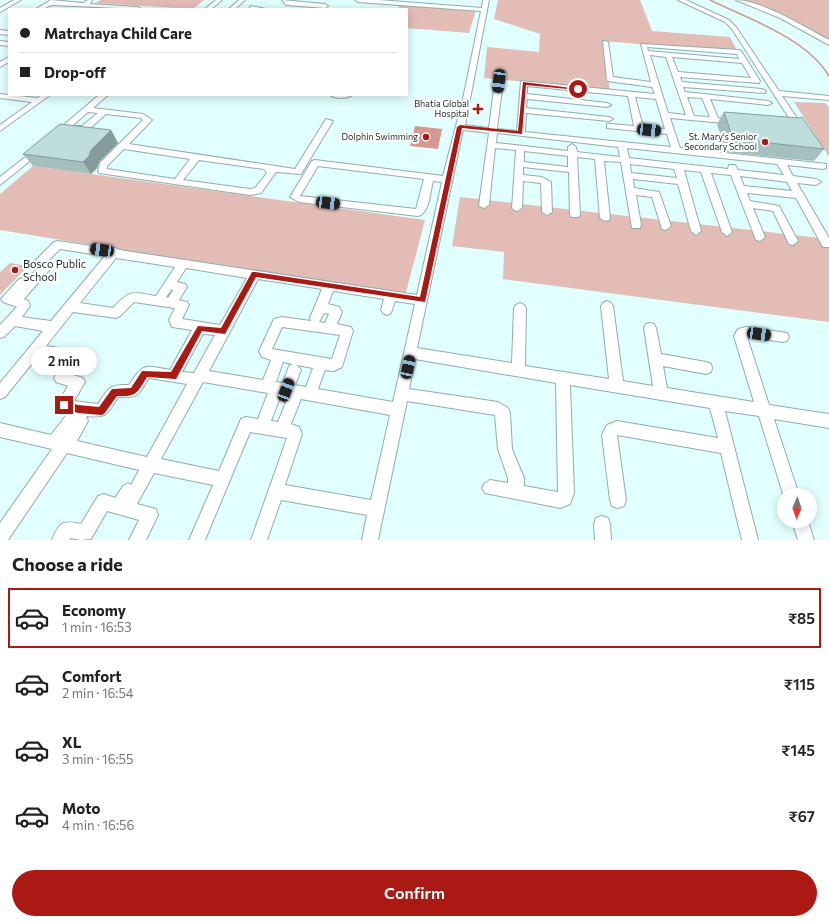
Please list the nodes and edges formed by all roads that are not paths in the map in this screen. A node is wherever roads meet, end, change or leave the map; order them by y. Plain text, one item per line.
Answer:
1 (18, 0) edge
2 (93, 0) edge
3 (219, 0) edge
4 (242, 0) edge
5 (260, 0) edge
6 (286, 0) edge
7 (358, 0) edge
8 (681, 0) edge
9 (739, 0) edge
10 (53, 1) edge
11 (373, 1) edge
12 (484, 4) edge
13 (84, 5) junction
14 (325, 6) dead end
15 (41, 8) edge
16 (124, 8) edge
17 (209, 8) edge
18 (233, 8) edge
19 (251, 8) edge
20 (0, 10) edge
21 (605, 42) dead end
22 (829, 43) edge
23 (646, 53) junction
24 (668, 54) junction
25 (745, 61) junction
26 (693, 66) junction
27 (675, 74) junction
28 (499, 81) dead end
29 (678, 84) junction
30 (656, 85) junction
31 (762, 91) dead end
32 (605, 92) junction
33 (777, 93) junction
34 (631, 94) junction
35 (682, 94) junction
36 (0, 96) edge
37 (44, 96) edge
38 (103, 96) edge
39 (523, 96) junction
40 (660, 96) junction
41 (706, 96) junction
42 (828, 96) edge
43 (38, 100) junction
44 (768, 102) dead end
45 (607, 105) junction
46 (87, 110) junction
47 (522, 110) junction
48 (104, 112) junction
49 (665, 115) junction
50 (691, 118) junction
51 (0, 120) edge
52 (329, 120) dead end
53 (715, 120) junction
54 (10, 121) junction
55 (610, 122) junction
56 (745, 123) edge
57 (66, 127) junction
58 (460, 127) junction
59 (0, 129) edge
60 (639, 129) junction
61 (493, 130) junction
62 (671, 132) junction
63 (521, 133) junction
64 (804, 135) edge
65 (572, 139) junction
66 (612, 143) junction
67 (622, 144) junction
68 (491, 145) junction
69 (123, 146) junction
70 (520, 148) junction
71 (676, 150) junction
72 (815, 153) edge
73 (573, 154) junction
74 (727, 155) junction
75 (197, 156) junction
76 (599, 157) junction
77 (625, 160) junction
78 (780, 161) junction
79 (519, 164) junction
80 (678, 166) junction
81 (823, 166) junction
82 (269, 168) junction
83 (705, 169) junction
84 (573, 170) junction
85 (734, 172) junction
86 (829, 175) edge
87 (628, 176) junction
88 (429, 177) junction
89 (518, 177) junction
90 (790, 179) junction
91 (447, 180) junction
92 (0, 182) edge
93 (178, 182) junction
94 (682, 182) junction
95 (816, 182) dead end
96 (741, 189) junction
97 (630, 190) junction
98 (799, 196) junction
99 (747, 204) junction
100 (484, 205) dead end
101 (517, 208) dead end
102 (547, 212) dead end
103 (575, 215) dead end
104 (605, 218) dead end
105 (636, 225) dead end
106 (666, 226) dead end
107 (696, 231) dead end
108 (727, 232) dead end
109 (760, 237) dead end
110 (793, 240) dead end
111 (827, 244) dead end
112 (116, 252) junction
113 (184, 263) junction
114 (255, 274) junction
115 (169, 284) junction
116 (329, 286) junction
117 (161, 294) dead end
118 (391, 296) junction
119 (422, 300) junction
120 (172, 303) junction
121 (607, 306) dead end
122 (71, 307) junction
123 (520, 308) dead end
124 (387, 310) dead end
125 (13, 321) junction
126 (54, 328) junction
127 (200, 328) junction
128 (329, 328) junction
129 (650, 328) dead end
130 (223, 332) junction
131 (0, 333) edge
132 (783, 337) dead end
133 (36, 350) junction
134 (411, 353) junction
135 (280, 356) junction
136 (655, 359) junction
137 (321, 364) junction
138 (706, 368) dead end
139 (294, 370) dead end
140 (518, 371) junction
141 (173, 376) junction
142 (199, 378) junction
143 (563, 378) junction
144 (617, 387) junction
145 (287, 390) junction
146 (0, 393) edge
147 (402, 394) junction
148 (661, 394) junction
149 (716, 403) junction
150 (399, 410) junction
151 (762, 411) junction
152 (80, 413) junction
153 (829, 421) edge
154 (262, 427) junction
155 (0, 430) edge
156 (282, 430) junction
157 (62, 444) junction
158 (727, 447) junction
159 (148, 464) junction
160 (223, 479) junction
161 (490, 488) dead end
162 (789, 488) edge
163 (276, 491) junction
164 (516, 492) junction
165 (618, 500) dead end
166 (123, 508) junction
167 (377, 509) junction
168 (602, 524) dead end
169 (802, 528) edge
170 (0, 537) edge
171 (60, 540) edge
172 (137, 540) edge
173 (197, 540) edge
174 (259, 540) edge
175 (370, 540) edge
176 (603, 540) edge
177 (750, 540) edge
178 (806, 540) edge

1 - 20 street
2 - 13 street
3 - 17 street
4 - 18 street
5 - 19 street
6 - 14 street
7 - 11 street
8 - 33 street
9 - 22 street
10 - 13 street
10 - 15 street
11 - 12 street
12 - 58 street
13 - 16 street
21 - 30 street
23 - 24 street
23 - 25 street
23 - 30 street
24 - 26 street
24 - 27 street
25 - 26 street
25 - 26 street
26 - 27 street
27 - 29 street
28 - 61 street
29 - 31 street
29 - 35 street
30 - 40 street
32 - 34 street
32 - 39 street
32 - 45 street
33 - 42 street
33 - 64 street
34 - 40 street
34 - 60 street
35 - 41 street
35 - 50 street
36 - 43 street
37 - 43 street
38 - 46 street
39 - 45 street
39 - 47 street
40 - 49 street
41 - 44 street
41 - 53 street
43 - 54 street
45 - 55 street
46 - 48 street
46 - 57 street
47 - 55 street
47 - 63 street
48 - 57 street
48 - 69 street
49 - 50 street
49 - 62 street
50 - 53 street
51 - 54 street
52 - 82 street
53 - 56 street
54 - 59 street
55 - 60 street
55 - 66 street
57 - 92 street
58 - 61 street
58 - 91 street
60 - 62 street
61 - 63 street
61 - 68 street
62 - 71 street
63 - 65 street
65 - 66 street
65 - 73 street
66 - 67 street
67 - 71 street
67 - 77 street
68 - 70 street
68 - 100 street
69 - 75 street
69 - 93 street
70 - 73 street
70 - 79 street
71 - 74 street
72 - 81 street
73 - 76 street
73 - 84 street
74 - 78 street
74 - 85 street
75 - 82 street
75 - 93 street
76 - 77 street
76 - 104 street
77 - 80 street
77 - 87 street
78 - 81 street
78 - 90 street
79 - 84 street
79 - 89 street
80 - 83 street
80 - 94 street
81 - 86 street
82 - 93 street
83 - 85 street
83 - 108 street
84 - 103 street
85 - 90 street
85 - 96 street
87 - 94 street
87 - 97 street
88 - 88 street
88 - 91 street
89 - 101 street
89 - 102 street
90 - 95 street
90 - 98 street
91 - 119 street
94 - 107 street
96 - 98 street
96 - 99 street
97 - 105 street
97 - 106 street
98 - 111 street
99 - 109 street
99 - 110 street
112 - 113 street
112 - 122 street
112 - 125 street
113 - 114 street
113 - 115 street
114 - 116 street
114 - 130 street
115 - 117 street
115 - 120 street
116 - 118 street
116 - 128 street
118 - 119 street
118 - 124 street
119 - 134 street
120 - 122 street
120 - 127 street
121 - 144 street
122 - 126 street
123 - 140 street
125 - 126 street
125 - 131 street
126 - 133 street
127 - 130 street
127 - 141 street
128 - 135 street
128 - 137 street
129 - 136 street
130 - 142 street
132 - 151 street
133 - 146 street
133 - 152 street
134 - 140 street
134 - 147 street
135 - 137 street
135 - 145 street
136 - 138 street
136 - 148 street
137 - 145 street
139 - 145 street
140 - 143 street
141 - 142 street
141 - 152 street
142 - 145 street
142 - 159 street
143 - 144 street
143 - 164 street
144 - 148 street
145 - 150 street
145 - 154 street
145 - 156 street
147 - 150 street
147 - 164 street
148 - 149 street
149 - 151 street
149 - 158 street
150 - 167 street
151 - 153 street
151 - 162 street
152 - 157 street
154 - 156 street
154 - 160 street
155 - 157 street
156 - 163 street
157 - 159 street
157 - 170 street
158 - 165 street
158 - 177 street
159 - 160 street
159 - 166 street
160 - 173 street
161 - 164 street
163 - 167 street
163 - 174 street
166 - 171 street
166 - 172 street
167 - 175 street
168 - 176 street
169 - 178 street

